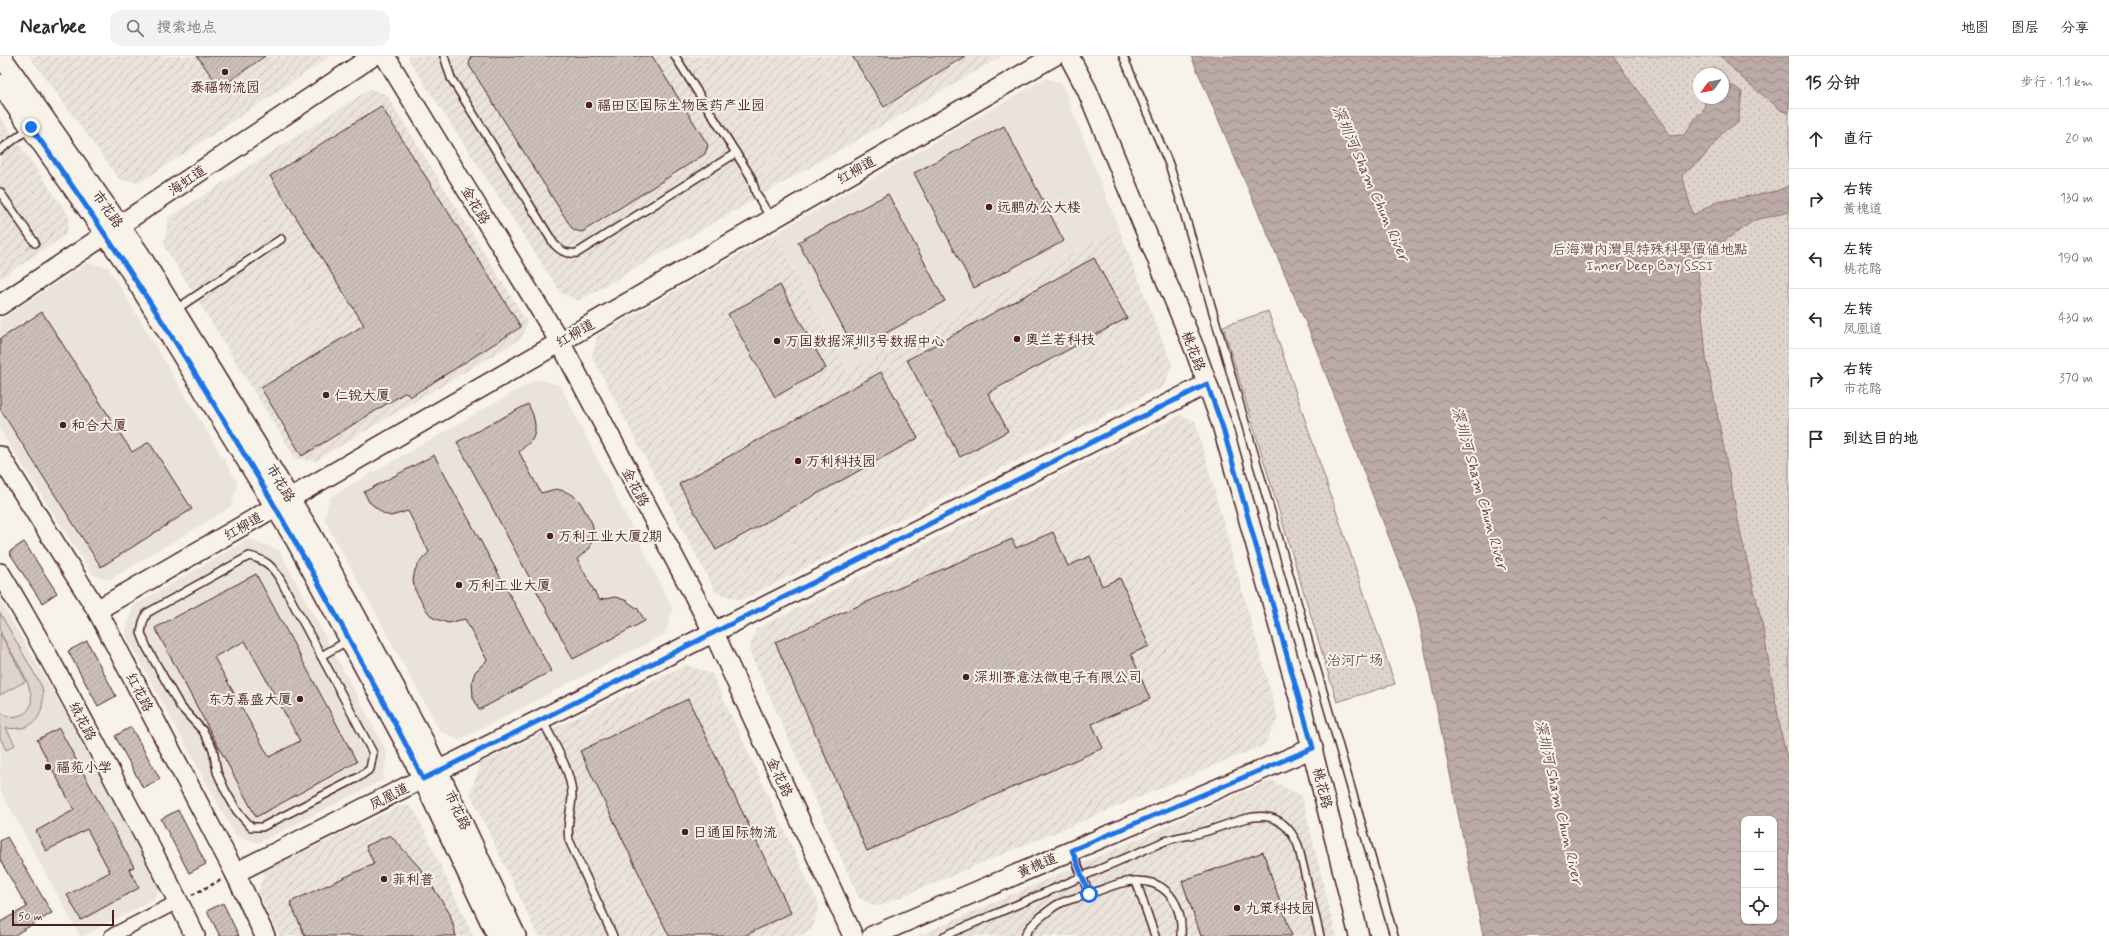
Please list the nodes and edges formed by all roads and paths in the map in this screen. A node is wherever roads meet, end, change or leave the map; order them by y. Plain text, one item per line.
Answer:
1 (0, 56) edge
2 (373, 56) edge
3 (385, 56) edge
4 (444, 56) edge
5 (675, 56) edge
6 (1054, 56) edge
7 (1069, 56) edge
8 (1123, 56) edge
9 (0, 84) edge
10 (31, 127) junction
11 (0, 150) edge
12 (736, 153) junction
13 (0, 192) edge
14 (772, 219) junction
15 (113, 230) junction
16 (281, 239) dead end
17 (35, 243) dead end
18 (0, 305) edge
19 (175, 311) junction
20 (560, 342) junction
21 (1207, 384) junction
22 (0, 456) edge
23 (283, 503) junction
24 (0, 573) edge
25 (98, 610) junction
26 (714, 632) junction
27 (350, 640) junction
28 (321, 656) junction
29 (542, 719) junction
30 (1313, 748) junction
31 (431, 775) junction
32 (1072, 850) junction
33 (235, 873) junction
34 (1082, 876) junction
35 (1136, 881) junction
36 (1089, 894) junction
37 (179, 901) junction
38 (493, 934) edge
39 (111, 936) edge
40 (195, 936) edge
41 (265, 936) edge
42 (516, 936) edge
43 (613, 936) edge
44 (853, 936) edge
45 (872, 936) edge
46 (944, 936) edge
47 (1025, 936) edge
48 (1155, 936) edge
49 (1181, 936) edge
50 (1320, 936) edge
51 (1359, 936) edge
52 (1394, 936) edge

1 - 15 street, 市花路
2 - 15 street, 海虹道
3 - 20 street, 金花路
4 - 12 lane
5 - 12 lane
6 - 14 street, 红柳道
7 - 21 street, 桃花路
8 - 52 lane
9 - 10 street, 市花路
10 - 11 lane
10 - 15 street, 市花路
12 - 14 lane
13 - 17 lane
14 - 20 street, 红柳道
15 - 18 street, 海虹道
15 - 19 street, 市花路
15 - 23 street, 市花路
16 - 19 lane
19 - 23 street, 市花路
20 - 23 street, 红柳道
20 - 26 street, 金花路
21 - 26 street, 凤凰道
21 - 30 street, 桃花路
22 - 25 street, 红花路
23 - 25 street, 红柳道
23 - 27 street, 市花路
23 - 31 street, 市花路
24 - 37 street, 绒花路
25 - 33 street, 红花路
26 - 29 street, 凤凰道
26 - 44 street, 金花路
27 - 28 lane
27 - 31 street, 市花路
28 - 28 lane
29 - 31 street, 凤凰道
29 - 43 lane
30 - 32 street, 黄槐道
30 - 51 street, 桃花路
31 - 33 street, 凤凰道
31 - 38 street, 市花路
31 - 42 street, 市花路
32 - 34 lane
32 - 45 street, 黄槐道
33 - 37 path
33 - 41 street, 红花路
34 - 36 lane
34 - 46 lane
34 - 50 lane
35 - 36 lane
35 - 48 lane
35 - 49 lane
36 - 47 lane
37 - 39 street
37 - 40 street, 绒花路

